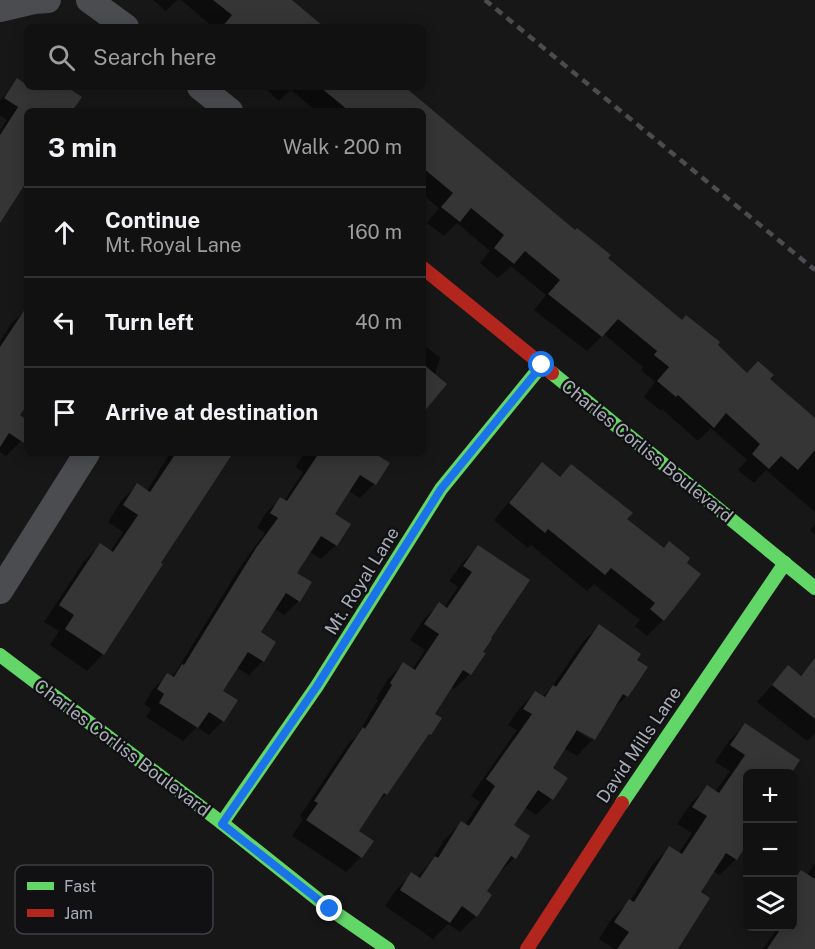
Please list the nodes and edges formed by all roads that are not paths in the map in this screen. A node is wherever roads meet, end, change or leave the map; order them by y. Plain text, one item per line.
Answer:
1 (48, 0) edge
2 (89, 0) edge
3 (0, 9) edge
4 (122, 24) edge
5 (205, 90) edge
6 (226, 108) edge
7 (426, 270) edge
8 (542, 365) junction
9 (85, 456) edge
10 (785, 563) junction
11 (815, 588) edge
12 (0, 591) edge
13 (0, 655) edge
14 (222, 824) junction
15 (388, 949) edge
16 (527, 949) edge

1 - 3 street
2 - 4 street
5 - 6 street
7 - 8 street, Charles Corliss Boulevard
8 - 10 street, Charles Corliss Boulevard
8 - 14 street, Mt. Royal Lane
9 - 12 street
10 - 11 street, Charles Corliss Boulevard
10 - 16 street, David Mills Lane
13 - 14 street, Charles Corliss Boulevard
14 - 15 street, Charles Corliss Boulevard

